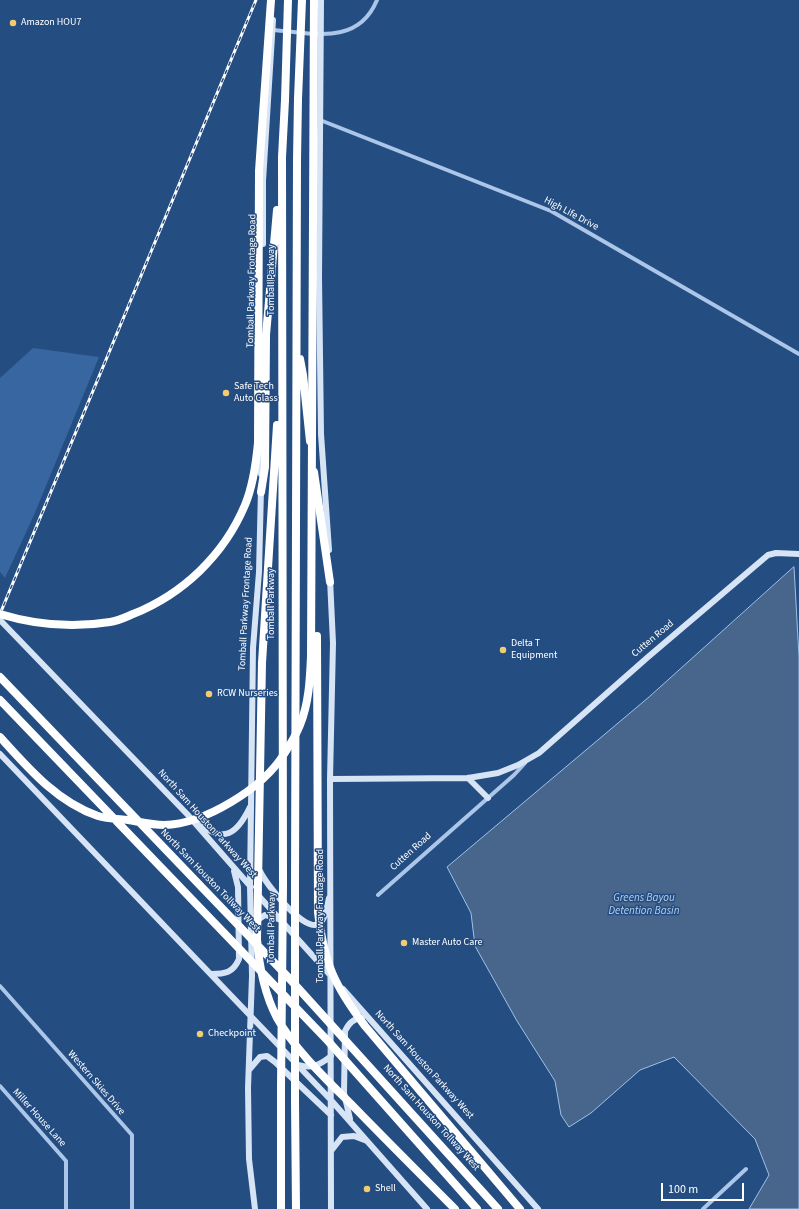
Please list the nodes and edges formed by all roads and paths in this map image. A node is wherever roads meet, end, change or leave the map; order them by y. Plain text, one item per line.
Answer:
1 (271, 0) edge
2 (288, 0) edge
3 (302, 0) edge
4 (314, 0) edge
5 (321, 0) edge
6 (377, 0) edge
7 (273, 30) junction
8 (320, 34) junction
9 (320, 120) junction
10 (282, 157) junction
11 (282, 342) junction
12 (296, 345) junction
13 (799, 354) edge
14 (312, 439) junction
15 (261, 492) junction
16 (799, 554) edge
17 (330, 582) junction
18 (0, 614) edge
19 (0, 620) edge
20 (0, 677) edge
21 (0, 700) edge
22 (0, 737) edge
23 (0, 754) edge
24 (528, 759) junction
25 (468, 778) junction
26 (330, 779) junction
27 (488, 798) junction
28 (251, 806) junction
29 (187, 814) junction
30 (251, 838) junction
31 (231, 866) junction
32 (250, 886) junction
33 (332, 890) junction
34 (378, 895) dead end
35 (284, 923) junction
36 (251, 933) junction
37 (211, 974) junction
38 (332, 976) junction
39 (0, 986) edge
40 (250, 1015) junction
41 (373, 1022) junction
42 (331, 1056) junction
43 (297, 1065) junction
44 (248, 1070) junction
45 (0, 1086) edge
46 (330, 1099) junction
47 (331, 1115) junction
48 (351, 1123) junction
49 (367, 1141) junction
50 (330, 1151) junction
51 (746, 1169) dead end
52 (66, 1209) edge
53 (132, 1209) edge
54 (254, 1209) edge
55 (281, 1209) edge
56 (296, 1209) edge
57 (331, 1209) edge
58 (427, 1209) edge
59 (454, 1209) edge
60 (477, 1209) edge
61 (498, 1209) edge
62 (520, 1209) edge
63 (538, 1209) edge
64 (703, 1209) edge

1 - 7 main road, Tomball Parkway Frontage Road
1 - 18 highway, bridge
2 - 10 highway, Tomball Parkway, bridge
3 - 12 highway, bridge
4 - 14 highway, bridge
5 - 8 main road, Tomball Parkway Frontage Road
6 - 8 street
7 - 8 street
7 - 15 main road, Tomball Parkway Frontage Road
8 - 9 main road, Tomball Parkway Frontage Road
9 - 13 street, High Life Drive
9 - 17 main road, Tomball Parkway Frontage Road
10 - 11 highway, Tomball Parkway
10 - 15 highway
11 - 55 highway, Tomball Parkway, bridge
11 - 59 highway, bridge
12 - 17 highway
12 - 56 highway, bridge
14 - 22 highway, bridge
14 - 62 highway, bridge
15 - 28 main road, Tomball Parkway Frontage Road
16 - 24 main road, Cutten Road
17 - 26 main road, Tomball Parkway Frontage Road
19 - 29 main road, North Sam Houston Parkway West
20 - 61 highway, North Sam Houston Tollway West, bridge
21 - 60 highway, bridge
23 - 37 main road
24 - 25 main road, Cutten Road
24 - 27 street, Cutten Road
25 - 26 main road, Cutten Road
25 - 27 main road
26 - 33 main road, Tomball Parkway Frontage Road
27 - 34 street, Cutten Road
28 - 29 main road
28 - 30 main road, Tomball Parkway Frontage Road
29 - 31 main road, North Sam Houston Parkway West
30 - 32 main road, Tomball Parkway Frontage Road
30 - 33 main road
31 - 32 main road, North Sam Houston Parkway West
31 - 37 main road
32 - 35 main road, North Sam Houston Parkway West
32 - 36 main road, Tomball Parkway Frontage Road
33 - 38 main road, Tomball Parkway Frontage Road
35 - 36 main road
35 - 38 main road, North Sam Houston Parkway West
36 - 40 main road, Tomball Parkway Frontage Road
37 - 40 main road
38 - 41 main road, North Sam Houston Parkway West
38 - 42 main road, Tomball Parkway Frontage Road
39 - 53 street, Western Skies Drive
40 - 43 main road
40 - 44 main road, Tomball Parkway Frontage Road
41 - 48 main road
41 - 63 main road, North Sam Houston Parkway West
42 - 43 main road
42 - 46 main road, Tomball Parkway Frontage Road
43 - 46 main road
44 - 47 main road
44 - 54 main road, Tomball Parkway Frontage Road
45 - 52 street, Miller House Lane
46 - 47 main road, Tomball Parkway Frontage Road
46 - 48 main road
47 - 50 main road, Tomball Parkway Frontage Road
48 - 49 main road
49 - 50 main road
49 - 58 main road
50 - 57 main road, Tomball Parkway Frontage Road
51 - 64 street

